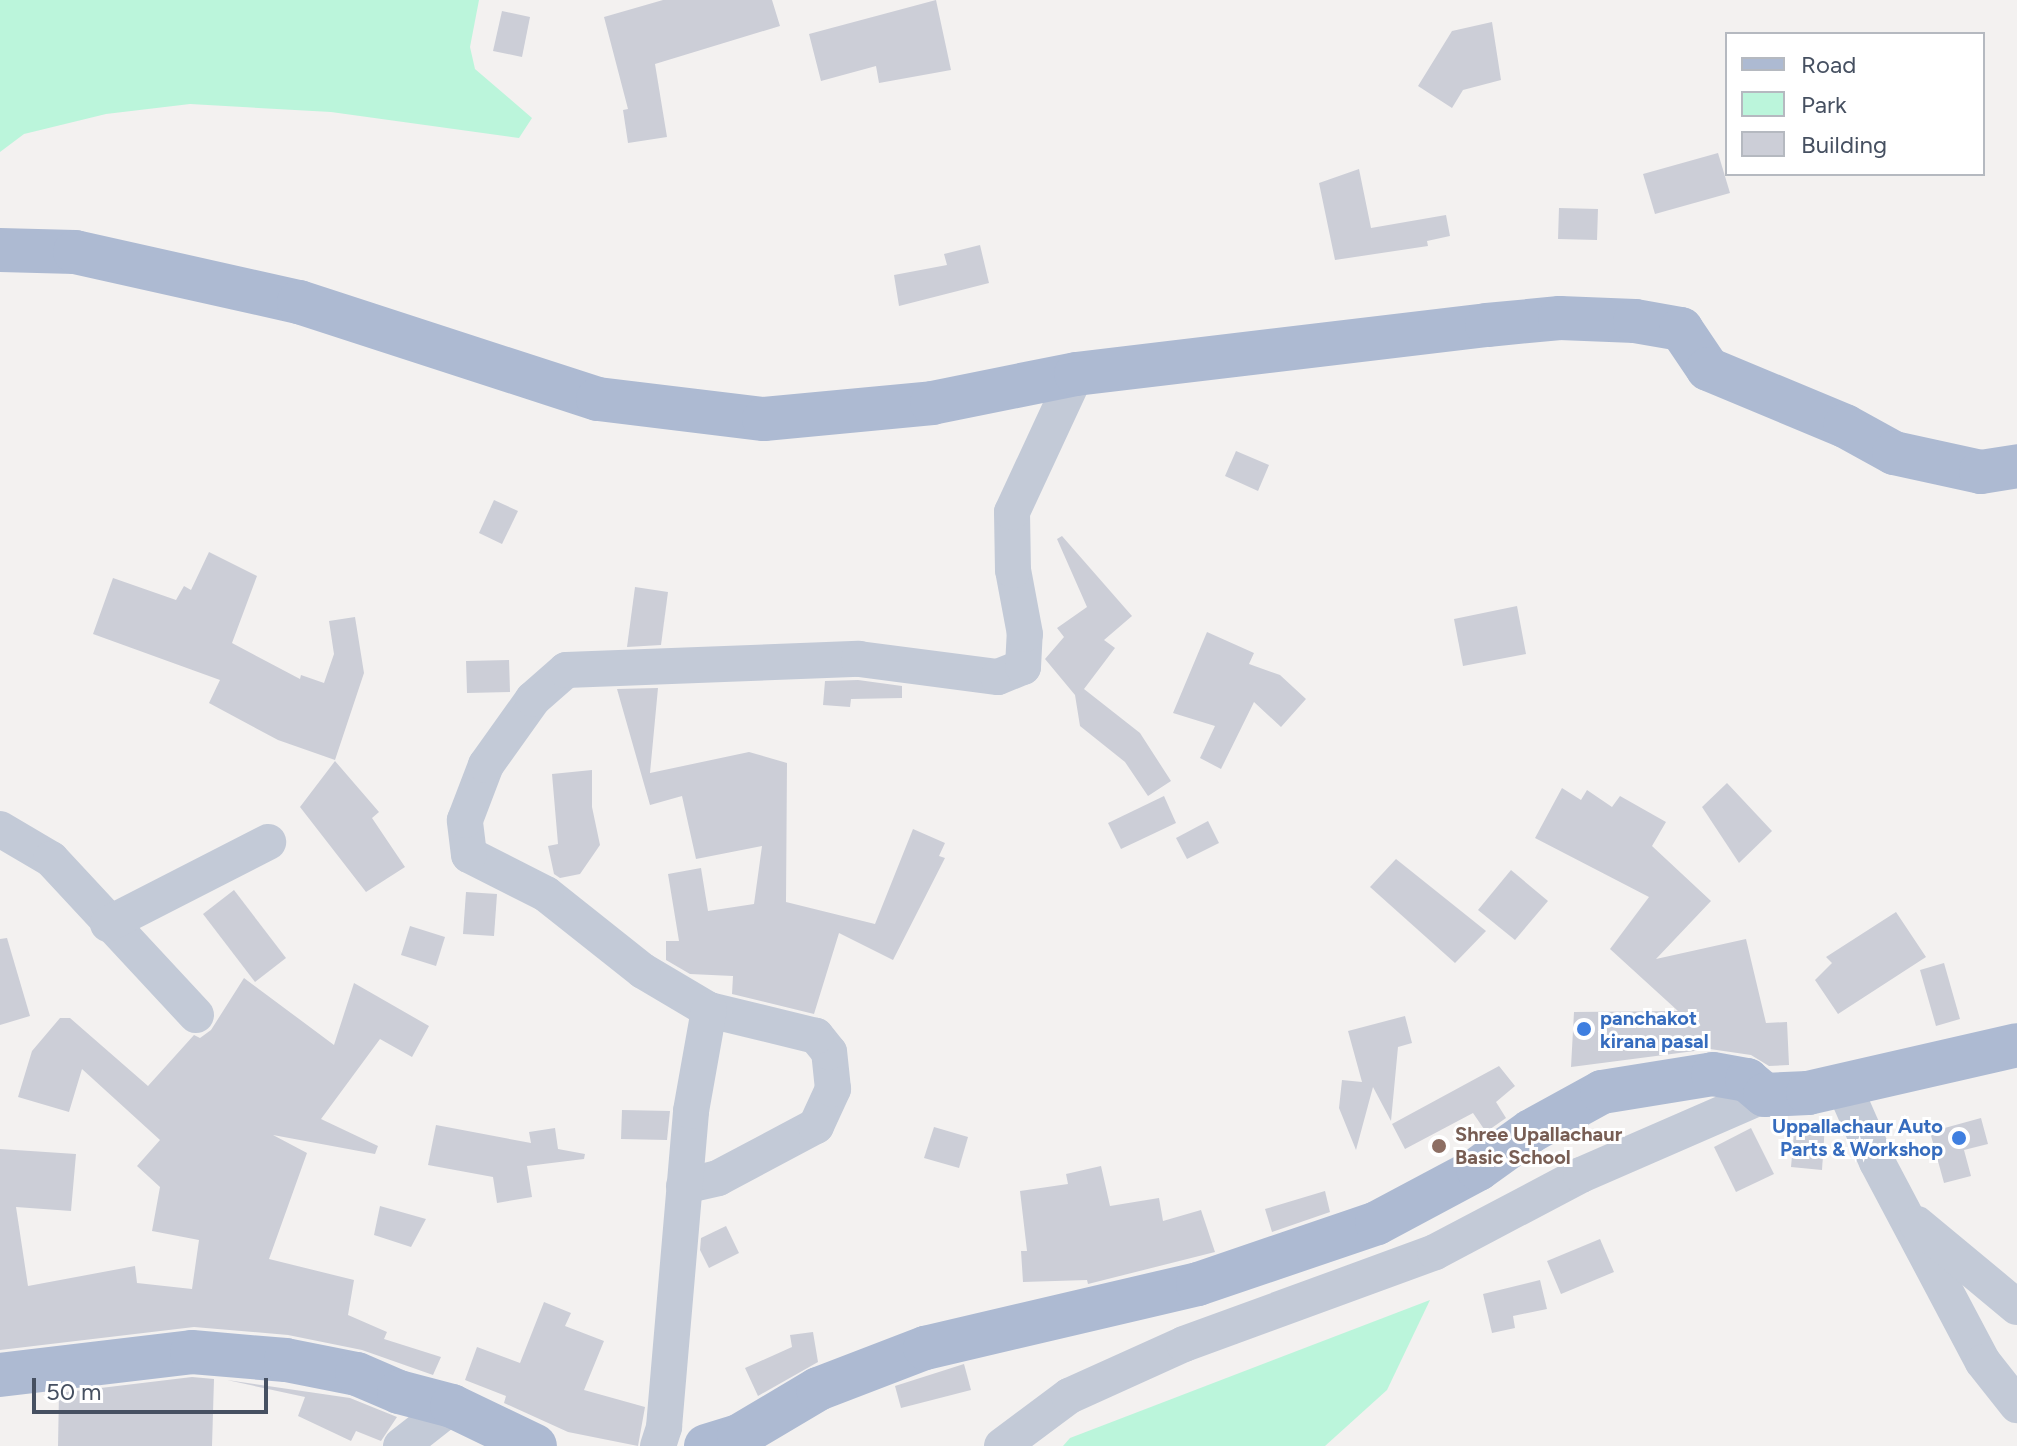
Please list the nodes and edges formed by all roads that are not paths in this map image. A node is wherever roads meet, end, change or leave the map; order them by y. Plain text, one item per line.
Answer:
1 (0, 250) edge
2 (1076, 374) junction
3 (2017, 466) edge
4 (0, 829) edge
5 (268, 842) dead end
6 (108, 924) junction
7 (709, 1010) junction
8 (196, 1015) dead end
9 (2017, 1045) edge
10 (1844, 1087) junction
11 (1765, 1095) junction
12 (684, 1186) junction
13 (1904, 1213) junction
14 (2017, 1307) edge
15 (0, 1375) edge
16 (2017, 1405) edge
17 (452, 1406) junction
18 (401, 1446) edge
19 (535, 1446) edge
20 (658, 1446) edge
21 (706, 1446) edge
22 (1002, 1446) edge

1 - 2 main road
2 - 3 main road
2 - 7 street
4 - 6 street
5 - 6 street
6 - 8 street
7 - 12 street
7 - 12 street
9 - 10 main road
10 - 11 main road
10 - 13 street
11 - 21 main road
11 - 22 street
12 - 20 street
13 - 14 street
13 - 16 street
15 - 17 main road
17 - 18 street
17 - 19 main road

